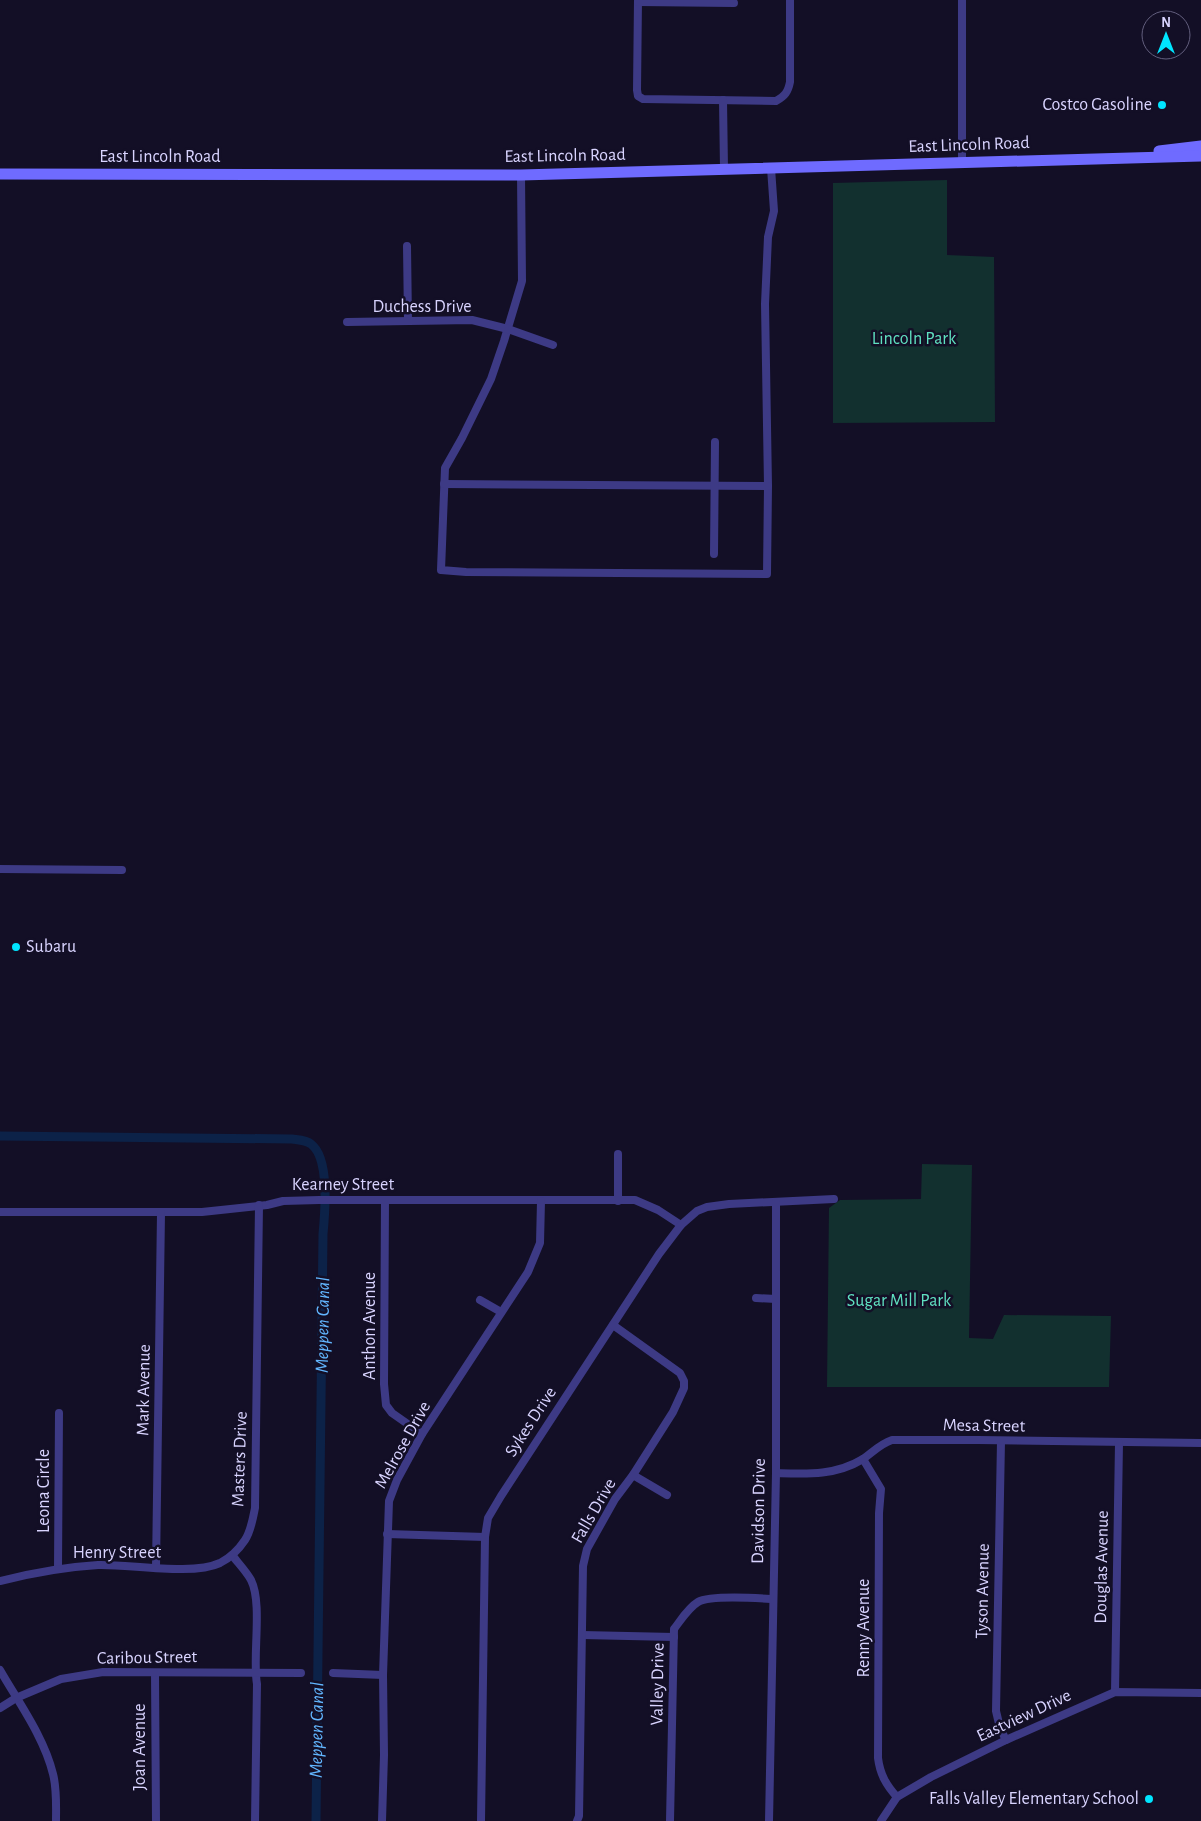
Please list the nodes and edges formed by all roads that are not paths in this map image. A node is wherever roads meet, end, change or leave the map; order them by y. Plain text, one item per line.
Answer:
1 (790, 0) edge
2 (962, 0) edge
3 (638, 1) edge
4 (734, 3) dead end
5 (723, 100) junction
6 (1201, 146) edge
7 (1201, 156) edge
8 (1130, 158) junction
9 (962, 163) junction
10 (771, 168) junction
11 (724, 169) junction
12 (0, 174) edge
13 (521, 175) junction
14 (408, 246) dead end
15 (408, 321) junction
16 (347, 322) dead end
17 (508, 329) junction
18 (553, 345) dead end
19 (715, 442) dead end
20 (444, 484) junction
21 (714, 486) junction
22 (768, 486) junction
23 (714, 554) dead end
24 (0, 870) edge
25 (122, 870) dead end
26 (618, 1154) dead end
27 (834, 1199) dead end
28 (385, 1200) junction
29 (541, 1201) junction
30 (618, 1201) junction
31 (776, 1202) junction
32 (259, 1206) junction
33 (0, 1212) edge
34 (161, 1212) junction
35 (681, 1225) junction
36 (756, 1298) dead end
37 (776, 1299) junction
38 (480, 1300) dead end
39 (501, 1312) junction
40 (613, 1325) junction
41 (59, 1413) dead end
42 (422, 1434) junction
43 (1001, 1441) junction
44 (1119, 1443) junction
45 (1201, 1443) edge
46 (863, 1459) junction
47 (776, 1473) junction
48 (633, 1475) junction
49 (667, 1495) dead end
50 (387, 1534) junction
51 (484, 1537) junction
52 (232, 1555) junction
53 (156, 1568) junction
54 (58, 1569) junction
55 (0, 1581) edge
56 (772, 1599) junction
57 (582, 1634) junction
58 (674, 1637) junction
59 (0, 1670) edge
60 (155, 1673) junction
61 (255, 1673) junction
62 (301, 1673) dead end
63 (333, 1673) dead end
64 (383, 1675) junction
65 (1115, 1692) junction
66 (1201, 1693) edge
67 (16, 1698) junction
68 (0, 1708) edge
69 (1006, 1740) junction
70 (897, 1797) junction
71 (56, 1821) edge
72 (156, 1821) edge
73 (256, 1821) edge
74 (382, 1821) edge
75 (481, 1821) edge
76 (577, 1821) edge
77 (670, 1821) edge
78 (769, 1821) edge
79 (882, 1821) edge

1 - 5 street
2 - 9 street
3 - 4 street
3 - 5 street
5 - 11 street
6 - 8 main road, East Lincoln Road
7 - 8 main road, East Lincoln Road
8 - 9 main road, East Lincoln Road
9 - 10 main road, East Lincoln Road
10 - 11 main road, East Lincoln Road
10 - 22 street
11 - 13 main road, East Lincoln Road
12 - 13 main road, East Lincoln Road
13 - 17 street
14 - 15 street
15 - 16 street, Duchess Drive
15 - 17 street, Duchess Drive
17 - 18 street, Duchess Drive
17 - 20 street
19 - 21 street
20 - 21 street
20 - 22 street
21 - 22 street
21 - 23 street
24 - 25 street
26 - 30 street
27 - 31 street, Sykes Drive
28 - 29 street, Kearney Street
28 - 32 street, Kearney Street
28 - 42 street, Anthon Avenue
29 - 30 street, Kearney Street
29 - 39 street, Melrose Drive
30 - 35 street, Kearney Street
31 - 35 street, Sykes Drive
31 - 37 street, Davidson Drive
32 - 34 street, Kearney Street
32 - 52 street, Masters Drive
33 - 34 street, Kearney Street
34 - 53 street, Mark Avenue
35 - 40 street, Sykes Drive
36 - 37 street
37 - 47 street, Davidson Drive
38 - 39 street
39 - 42 street, Melrose Drive
40 - 48 street, Falls Drive
40 - 51 street, Sykes Drive
41 - 54 street, Leona Circle
42 - 50 street, Melrose Drive
43 - 44 street, Mesa Street
43 - 46 street, Mesa Street
43 - 69 street, Tyson Avenue
44 - 45 street, Mesa Street
44 - 65 street, Douglas Avenue
46 - 47 street, Mesa Street
46 - 70 street, Renny Avenue
47 - 56 street, Davidson Drive
48 - 49 street
48 - 57 street, Falls Drive
50 - 51 street
50 - 64 street, Melrose Drive
51 - 75 street, Sykes Drive
52 - 53 street, Henry Street
52 - 61 street
53 - 54 street, Henry Street
54 - 55 street, Henry Street
56 - 58 street, Valley Drive
56 - 78 street, Davidson Drive
57 - 58 street
57 - 76 street, Falls Drive
58 - 77 street, Valley Drive
59 - 67 street
60 - 61 street, Caribou Street
60 - 67 street, Caribou Street
60 - 72 street, Joan Avenue
61 - 62 street, Caribou Street
61 - 73 street
63 - 64 street
64 - 74 street, Melrose Drive
65 - 66 street, Eastview Drive
65 - 69 street, Eastview Drive
67 - 68 street, Caribou Street
67 - 71 street
69 - 70 street, Eastview Drive
70 - 79 street, Eastview Drive

